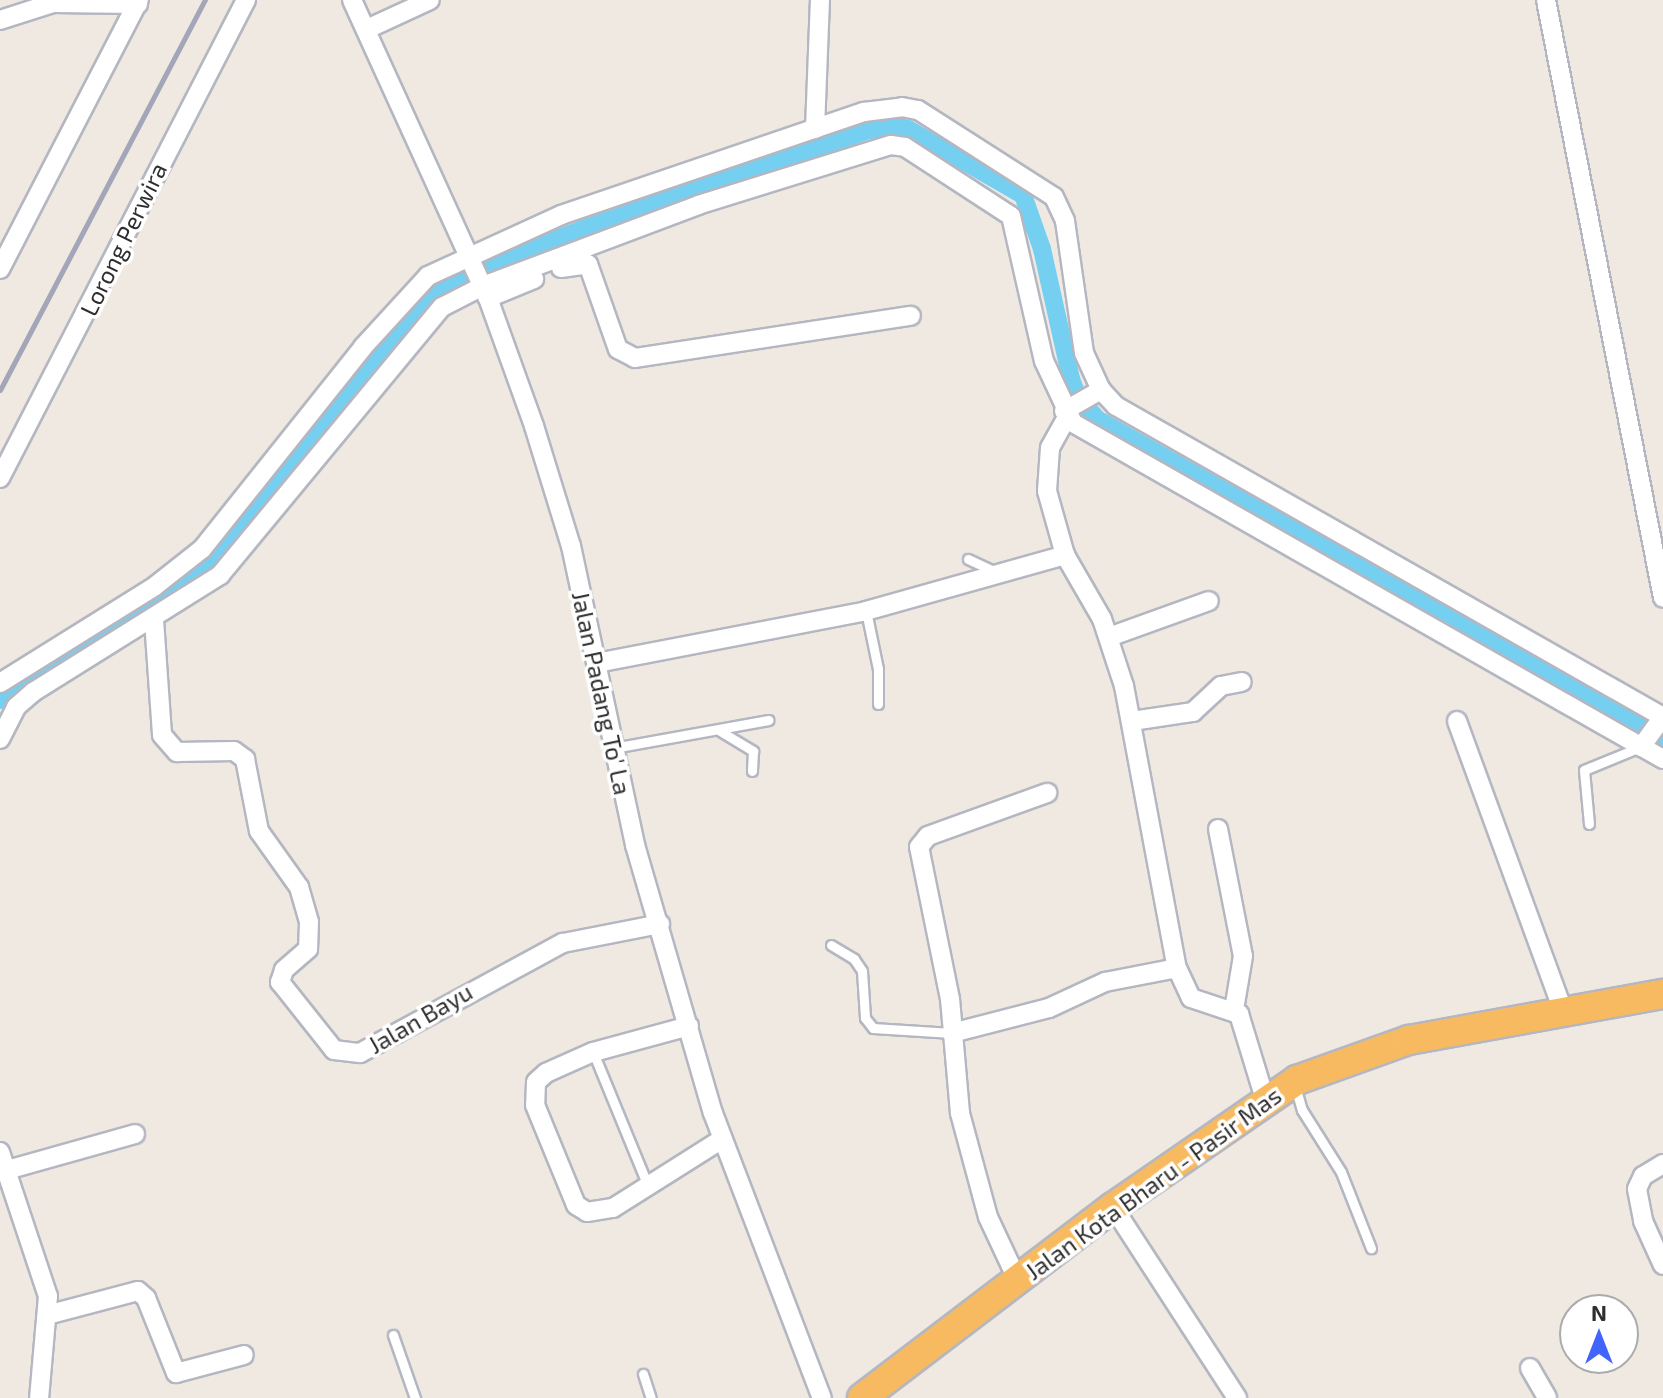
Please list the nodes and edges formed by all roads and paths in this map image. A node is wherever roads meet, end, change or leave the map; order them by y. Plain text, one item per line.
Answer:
1 (246, 0) edge
2 (352, 0) edge
3 (430, 0) edge
4 (820, 0) edge
5 (1546, 0) edge
6 (138, 2) edge
7 (0, 20) edge
8 (367, 29) junction
9 (815, 129) junction
10 (470, 258) junction
11 (0, 269) edge
12 (484, 288) junction
13 (911, 316) dead end
14 (1099, 392) junction
15 (1067, 412) junction
16 (0, 478) edge
17 (1065, 555) junction
18 (968, 559) dead end
19 (999, 573) junction
20 (1663, 598) edge
21 (1209, 601) dead end
22 (866, 611) junction
23 (154, 620) junction
24 (1109, 637) junction
25 (597, 663) junction
26 (1242, 682) dead end
27 (0, 683) edge
28 (878, 704) dead end
29 (1662, 719) edge
30 (769, 720) dead end
31 (1132, 721) junction
32 (1457, 721) dead end
33 (720, 731) junction
34 (0, 739) edge
35 (1644, 744) junction
36 (613, 748) junction
37 (1663, 759) edge
38 (752, 771) dead end
39 (1047, 793) dead end
40 (1589, 824) dead end
41 (1218, 829) dead end
42 (660, 924) junction
43 (831, 945) dead end
44 (1177, 968) junction
45 (1663, 994) edge
46 (1234, 1010) junction
47 (1563, 1010) junction
48 (689, 1026) junction
49 (952, 1033) junction
50 (593, 1052) junction
51 (1294, 1082) junction
52 (1265, 1099) junction
53 (135, 1134) dead end
54 (722, 1139) junction
55 (3, 1161) edge
56 (1663, 1164) edge
57 (648, 1186) junction
58 (1113, 1207) junction
59 (1371, 1248) dead end
60 (1663, 1265) edge
61 (1018, 1281) junction
62 (47, 1315) junction
63 (393, 1335) dead end
64 (244, 1355) dead end
65 (1530, 1368) dead end
66 (643, 1374) dead end
67 (39, 1398) edge
68 (415, 1398) edge
69 (651, 1398) edge
70 (822, 1398) edge
71 (862, 1398) edge
72 (1237, 1398) edge
73 (1547, 1398) edge

1 - 16 street, Lorong Perwira
2 - 8 street, Jalan Padang To' La
3 - 8 street
4 - 9 street
5 - 20 street
6 - 7 street
6 - 11 street
8 - 10 street, Jalan Padang To' La
9 - 10 street
9 - 14 street
10 - 12 street, Jalan Padang To' La
10 - 27 street
12 - 13 street
12 - 15 street
12 - 23 street
12 - 25 street, Jalan Padang To' La
14 - 15 street
14 - 29 street
15 - 17 street
15 - 35 street
17 - 19 street
17 - 24 street
18 - 19 lane
19 - 22 street
21 - 24 street
22 - 25 street
22 - 28 lane
23 - 34 street
23 - 42 street, Jalan Bayu
24 - 31 street
25 - 36 street, Jalan Padang To' La
26 - 31 street
29 - 35 street
30 - 33 lane
31 - 44 street
32 - 47 street
33 - 36 lane
33 - 38 lane
35 - 37 street
35 - 40 lane
36 - 42 street, Jalan Padang To' La
39 - 49 street
41 - 46 street
42 - 48 street, Jalan Padang To' La
43 - 49 lane
44 - 46 street
44 - 49 street
45 - 47 highway, Jalan Kota Bharu - Pasir Mas
46 - 52 street
47 - 51 highway, Jalan Kota Bharu - Pasir Mas
48 - 50 street
48 - 54 street, Jalan Padang To' La
49 - 61 street
50 - 57 lane
50 - 57 street
51 - 52 highway, Jalan Kota Bharu - Pasir Mas
51 - 59 lane
52 - 58 highway, Jalan Kota Bharu - Pasir Mas
53 - 55 street
54 - 57 street
54 - 70 street, Jalan Padang To' La
55 - 62 street
56 - 60 street
58 - 61 highway, Jalan Kota Bharu - Pasir Mas
58 - 72 street
61 - 71 highway, Jalan Kota Bharu - Pasir Mas
62 - 64 street
62 - 67 street
63 - 68 lane
65 - 73 street
66 - 69 lane

